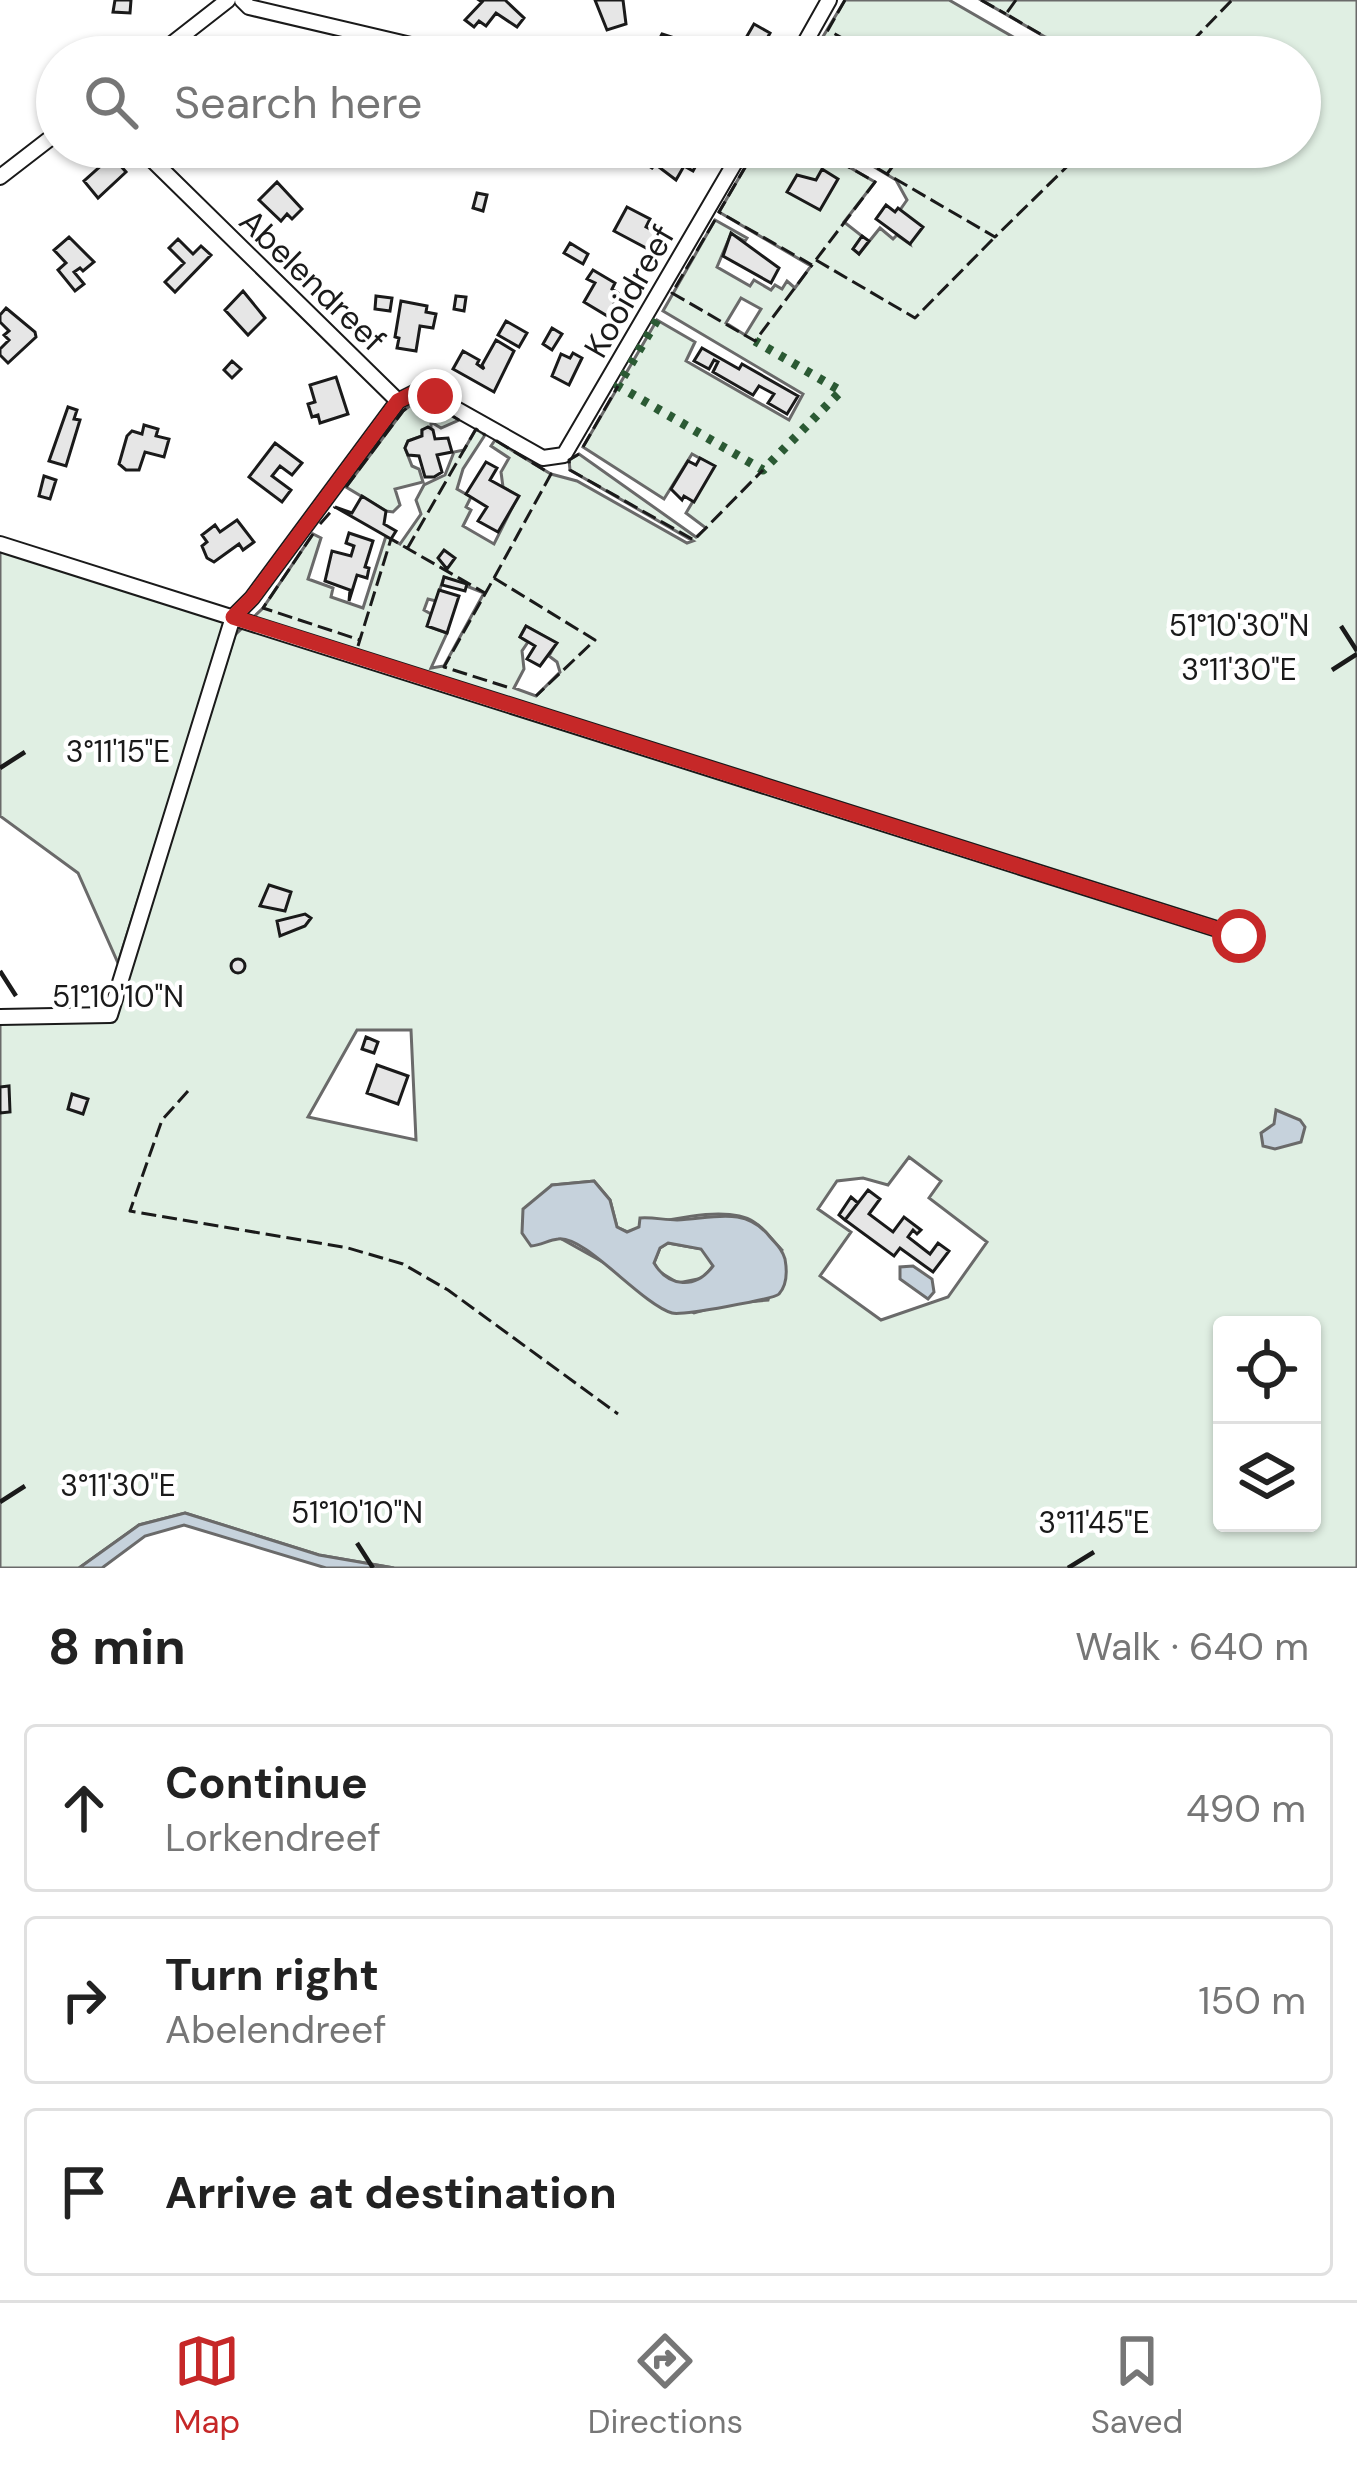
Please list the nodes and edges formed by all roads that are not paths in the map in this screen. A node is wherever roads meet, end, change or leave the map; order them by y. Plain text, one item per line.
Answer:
1 (228, 0) edge
2 (242, 0) edge
3 (830, 0) edge
4 (182, 36) edge
5 (371, 36) edge
6 (809, 36) edge
7 (36, 149) edge
8 (160, 168) edge
9 (732, 168) edge
10 (0, 177) edge
11 (398, 401) junction
12 (0, 544) edge
13 (233, 617) junction
14 (1239, 936) dead end
15 (0, 1017) edge

1 - 4 street
2 - 5 street
3 - 6 street
7 - 10 street
8 - 11 street, Abelendreef
9 - 11 street, Kooidreef
11 - 13 street
12 - 13 street
13 - 14 street
13 - 15 street

